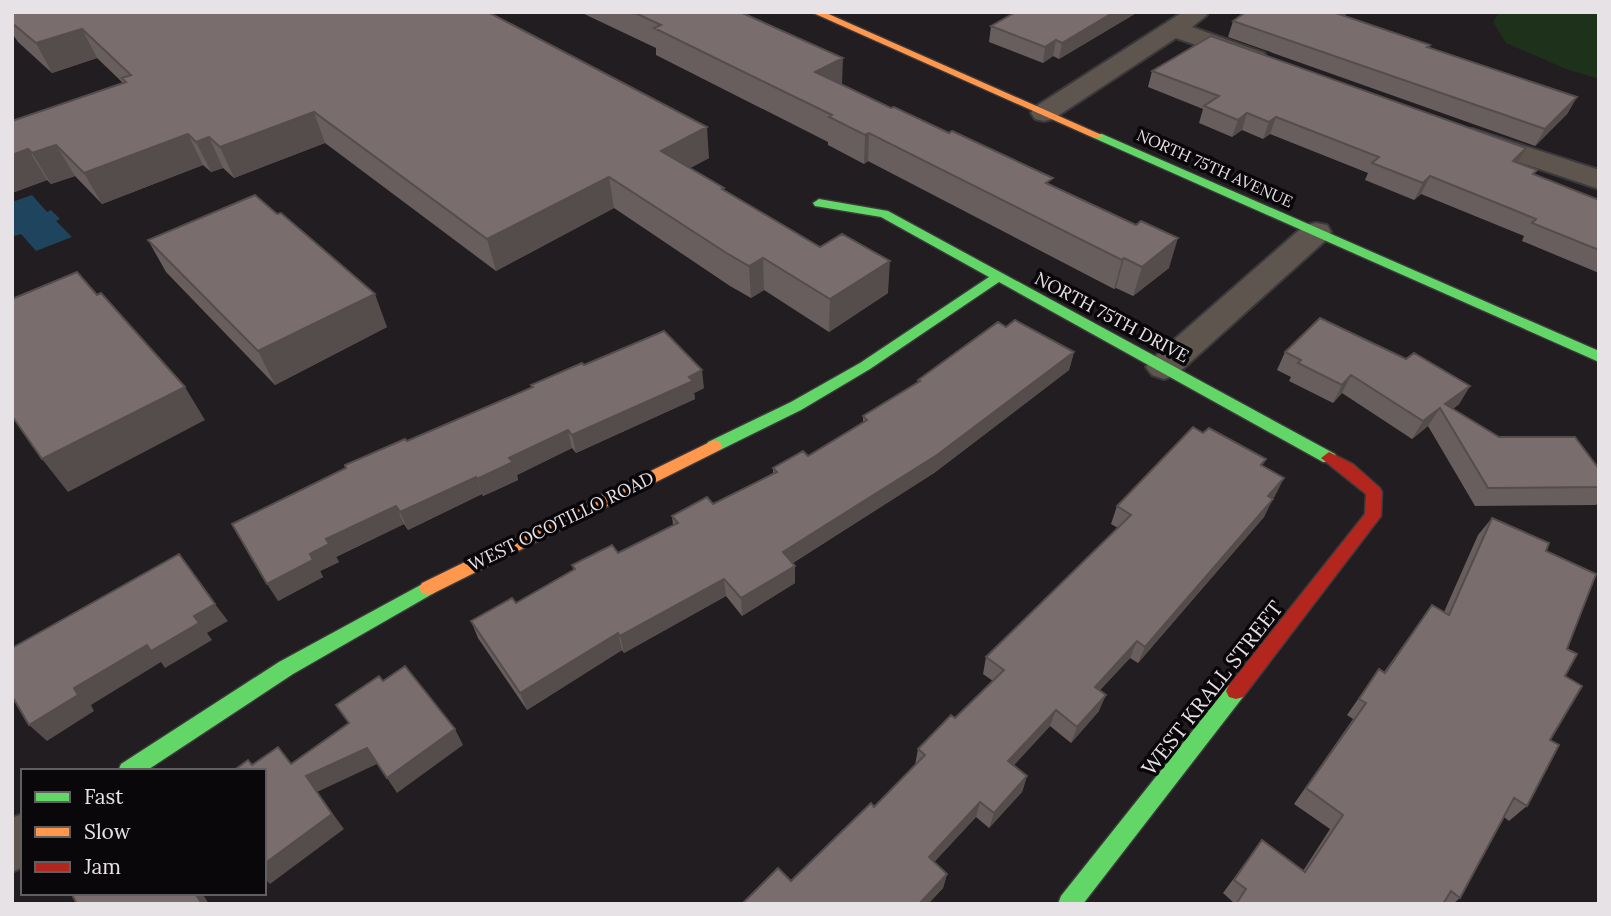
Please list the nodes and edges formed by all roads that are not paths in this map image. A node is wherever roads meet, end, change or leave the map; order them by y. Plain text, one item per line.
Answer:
1 (816, 12) edge
2 (1200, 12) edge
3 (1174, 29) junction
4 (1278, 66) edge
5 (1044, 113) junction
6 (1446, 127) edge
7 (1599, 180) edge
8 (819, 204) dead end
9 (1316, 232) junction
10 (998, 277) junction
11 (1599, 357) edge
12 (1164, 367) junction
13 (1374, 492) joint
14 (131, 769) edge
15 (1069, 904) edge

1 - 5 street, NORTH 75TH AVENUE
2 - 3 street
3 - 4 street
3 - 5 street
5 - 9 street, NORTH 75TH AVENUE
6 - 7 street
8 - 10 street, NORTH 75TH DRIVE
9 - 11 street, NORTH 75TH AVENUE
9 - 12 street
10 - 12 street, NORTH 75TH DRIVE
10 - 14 street, WEST OCOTILLO ROAD
12 - 13 street, NORTH 75TH DRIVE
13 - 15 street, WEST KRALL STREET

